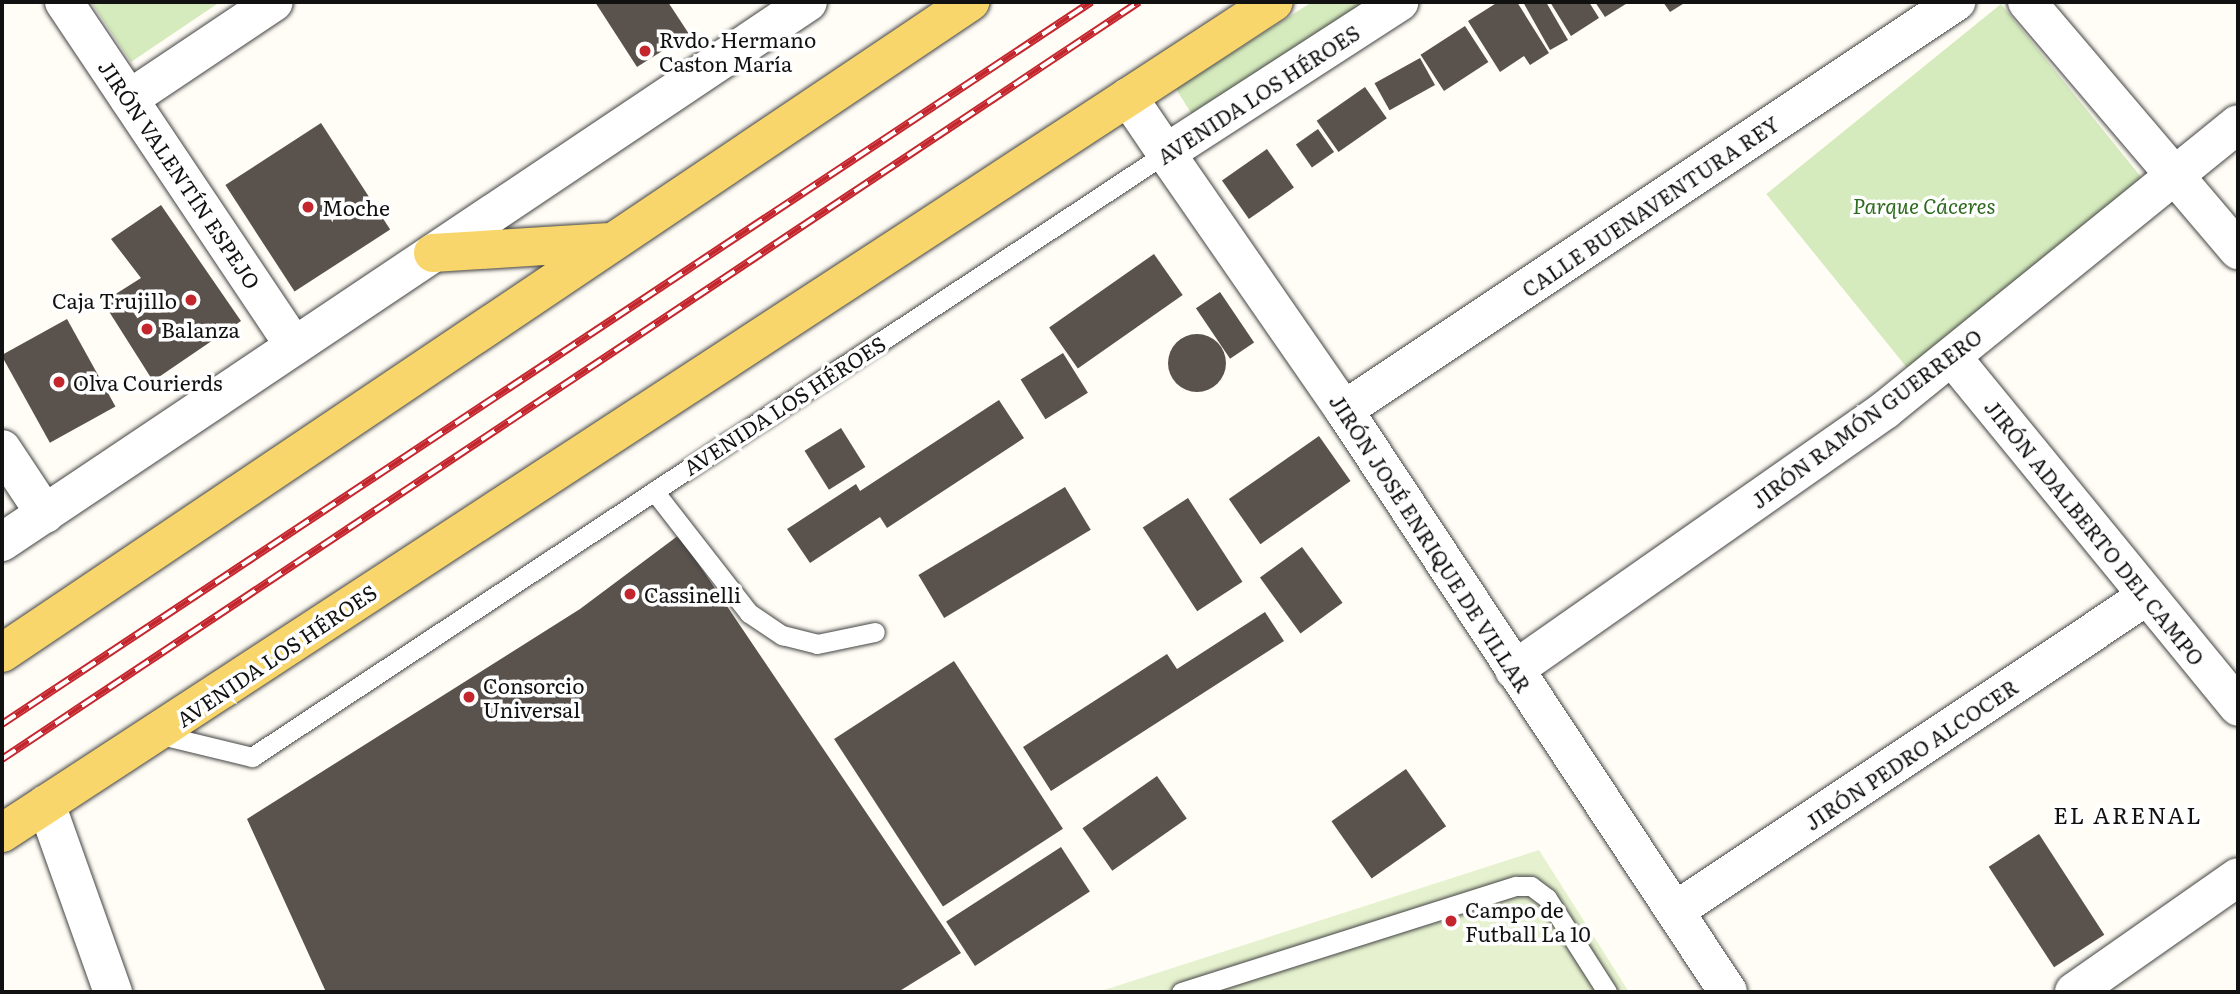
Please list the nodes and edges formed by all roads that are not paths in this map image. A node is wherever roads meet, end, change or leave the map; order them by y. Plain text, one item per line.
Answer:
1 (64, 2) edge
2 (274, 2) edge
3 (808, 2) edge
4 (970, 2) edge
5 (1274, 2) edge
6 (1399, 2) edge
7 (1956, 2) edge
8 (2027, 2) edge
9 (1128, 97) junction
10 (130, 99) junction
11 (2238, 124) edge
12 (1166, 153) junction
13 (2176, 177) junction
14 (608, 242) junction
15 (2238, 250) edge
16 (433, 253) junction
17 (294, 346) junction
18 (1952, 357) junction
19 (1344, 410) junction
20 (2, 449) edge
21 (654, 491) junction
22 (45, 514) junction
23 (2, 542) edge
24 (2147, 597) junction
25 (875, 632) dead end
26 (2, 653) edge
27 (1514, 670) junction
28 (2238, 707) edge
29 (157, 734) junction
30 (46, 804) junction
31 (2, 833) edge
32 (2238, 877) edge
33 (1675, 911) junction
34 (113, 992) edge
35 (1181, 992) edge
36 (1606, 992) edge
37 (1728, 992) edge
38 (2074, 992) edge

1 - 10 street, JIRÓN VALENTÍN ESPEJO
2 - 10 street
3 - 16 street
4 - 14 main road
5 - 9 main road, AVENIDA LOS HÉROES
6 - 12 street, AVENIDA LOS HÉROES
7 - 19 street, CALLE BUENAVENTURA REY
8 - 13 street
9 - 12 street, JIRÓN JOSÉ ENRIQUE DE VILLAR
9 - 29 main road, AVENIDA LOS HÉROES
10 - 17 street, JIRÓN VALENTÍN ESPEJO
11 - 13 street, JIRÓN RAMÓN GUERRERO
12 - 19 street, JIRÓN JOSÉ ENRIQUE DE VILLAR
12 - 21 lane, AVENIDA LOS HÉROES
13 - 15 street
13 - 18 street, JIRÓN RAMÓN GUERRERO
14 - 16 main road
14 - 26 main road
16 - 17 street
17 - 22 street
18 - 24 street, JIRÓN ADALBERTO DEL CAMPO
18 - 27 street, JIRÓN RAMÓN GUERRERO
19 - 27 street, JIRÓN JOSÉ ENRIQUE DE VILLAR
20 - 22 street
21 - 25 lane
21 - 29 lane, AVENIDA LOS HÉROES
22 - 23 street
24 - 28 street, JIRÓN ADALBERTO DEL CAMPO
24 - 33 street, JIRÓN PEDRO ALCOCER
27 - 33 street, JIRÓN JOSÉ ENRIQUE DE VILLAR
29 - 30 main road, AVENIDA LOS HÉROES
30 - 31 main road, AVENIDA LOS HÉROES
30 - 34 street
32 - 38 street
33 - 37 street, JIRÓN JOSÉ ENRIQUE DE VILLAR
35 - 36 lane

